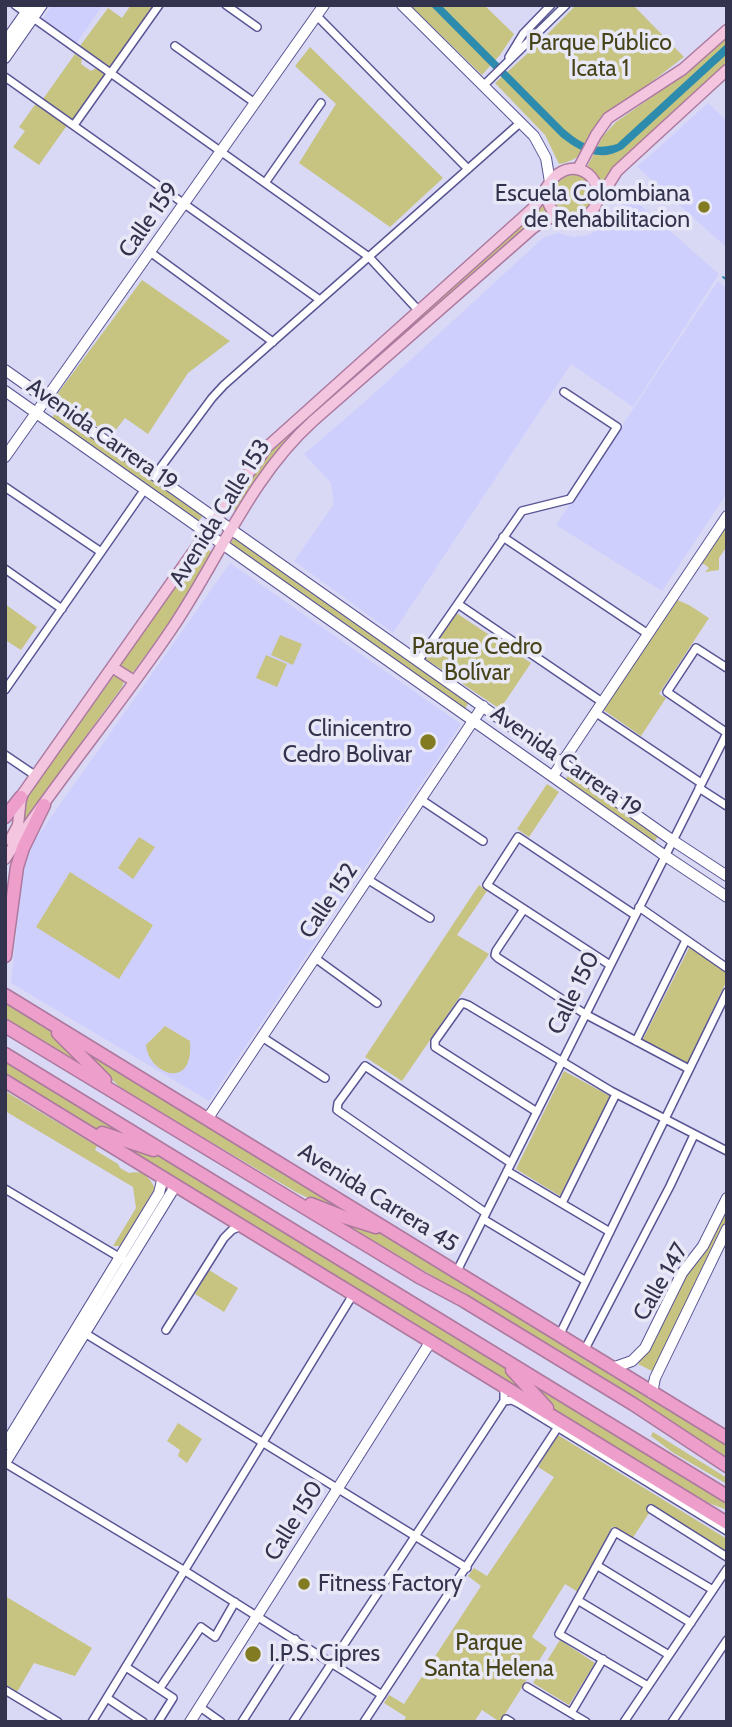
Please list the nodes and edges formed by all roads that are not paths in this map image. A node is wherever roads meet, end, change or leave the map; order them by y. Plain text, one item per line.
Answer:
1 (15, 5) edge
2 (41, 5) edge
3 (159, 5) edge
4 (226, 5) edge
5 (324, 5) edge
6 (402, 5) edge
7 (551, 5) edge
8 (566, 5) edge
9 (30, 12) edge
10 (317, 16) junction
11 (257, 27) dead end
12 (727, 30) edge
13 (5, 42) edge
14 (175, 46) dead end
15 (5, 58) edge
16 (505, 64) junction
17 (727, 70) edge
18 (111, 73) junction
19 (5, 77) edge
20 (484, 85) junction
21 (255, 103) junction
22 (321, 103) dead end
23 (521, 122) junction
24 (74, 125) junction
25 (221, 152) junction
26 (468, 169) junction
27 (578, 169) junction
28 (265, 183) junction
29 (549, 184) junction
30 (184, 203) junction
31 (596, 207) junction
32 (557, 216) junction
33 (150, 252) junction
34 (369, 257) junction
35 (320, 300) junction
36 (418, 310) junction
37 (273, 342) junction
38 (5, 370) edge
39 (5, 391) edge
40 (564, 392) dead end
41 (46, 399) junction
42 (37, 413) junction
43 (5, 457) edge
44 (155, 475) junction
45 (5, 486) edge
46 (145, 489) junction
47 (727, 516) edge
48 (216, 518) junction
49 (232, 529) junction
50 (207, 532) junction
51 (503, 537) junction
52 (223, 543) junction
53 (101, 552) junction
54 (5, 569) edge
55 (458, 604) junction
56 (62, 609) junction
57 (648, 634) junction
58 (419, 660) junction
59 (112, 667) junction
60 (727, 668) edge
61 (134, 681) junction
62 (6, 686) edge
63 (602, 702) junction
64 (483, 706) junction
65 (595, 712) junction
66 (474, 719) junction
67 (727, 733) edge
68 (725, 743) edge
69 (5, 755) edge
70 (563, 761) junction
71 (36, 776) junction
72 (553, 776) junction
73 (700, 785) junction
74 (21, 797) junction
75 (420, 799) junction
76 (44, 805) junction
77 (727, 806) edge
78 (5, 819) edge
79 (672, 840) junction
80 (483, 841) dead end
81 (5, 847) edge
82 (665, 856) junction
83 (5, 859) edge
84 (727, 876) edge
85 (367, 879) junction
86 (727, 897) edge
87 (524, 909) junction
88 (637, 911) junction
89 (430, 918) dead end
90 (686, 940) junction
91 (5, 956) edge
92 (315, 958) junction
93 (610, 965) junction
94 (727, 968) edge
95 (5, 984) edge
96 (727, 992) edge
97 (5, 995) edge
98 (377, 1003) dead end
99 (20, 1004) junction
100 (586, 1014) junction
101 (46, 1020) junction
102 (5, 1026) edge
103 (262, 1037) junction
104 (636, 1041) junction
105 (5, 1054) edge
106 (561, 1062) junction
107 (690, 1069) junction
108 (325, 1078) dead end
109 (5, 1081) edge
110 (616, 1094) junction
111 (120, 1095) junction
112 (537, 1112) junction
113 (208, 1118) junction
114 (665, 1119) junction
115 (78, 1125) junction
116 (694, 1135) junction
117 (727, 1151) edge
118 (178, 1159) junction
119 (511, 1163) junction
120 (507, 1171) junction
121 (163, 1177) junction
122 (176, 1185) junction
123 (5, 1189) edge
124 (276, 1190) junction
125 (727, 1198) edge
126 (562, 1203) junction
127 (223, 1213) junction
128 (485, 1216) junction
129 (243, 1225) junction
130 (727, 1229) edge
131 (610, 1232) junction
132 (397, 1234) junction
133 (224, 1238) junction
134 (124, 1260) junction
135 (457, 1271) junction
136 (586, 1281) junction
137 (354, 1293) junction
138 (81, 1330) junction
139 (166, 1331) dead end
140 (559, 1336) junction
141 (431, 1341) junction
142 (584, 1351) junction
143 (499, 1357) junction
144 (612, 1368) junction
145 (503, 1386) junction
146 (652, 1393) junction
147 (504, 1401) junction
148 (560, 1425) junction
149 (723, 1437) edge
150 (263, 1442) junction
151 (5, 1445) edge
152 (5, 1463) edge
153 (727, 1466) edge
154 (338, 1488) junction
155 (727, 1496) edge
156 (694, 1502) junction
157 (651, 1509) dead end
158 (727, 1514) edge
159 (727, 1522) edge
160 (727, 1531) edge
161 (415, 1536) junction
162 (727, 1557) edge
163 (598, 1566) junction
164 (467, 1567) junction
165 (727, 1569) edge
166 (185, 1571) junction
167 (713, 1590) junction
168 (579, 1601) junction
169 (235, 1602) junction
170 (257, 1616) junction
171 (691, 1623) junction
172 (295, 1639) junction
173 (727, 1640) edge
174 (669, 1655) junction
175 (603, 1660) junction
176 (332, 1662) junction
177 (126, 1667) junction
178 (648, 1686) junction
179 (527, 1687) dead end
180 (160, 1688) junction
181 (5, 1690) edge
182 (382, 1695) junction
183 (107, 1698) junction
184 (200, 1707) junction
185 (571, 1713) junction
186 (58, 1722) edge
187 (92, 1722) edge
188 (143, 1722) edge
189 (158, 1722) edge
190 (190, 1722) edge
191 (221, 1722) edge
192 (242, 1722) edge
193 (293, 1722) edge
194 (364, 1722) edge
195 (586, 1722) edge
196 (624, 1722) edge
197 (672, 1722) edge

1 - 9 street
2 - 9 street
3 - 18 street
4 - 11 street
5 - 10 street, Calle 159
6 - 20 street
7 - 16 street
8 - 16 street
9 - 13 street
9 - 15 street
9 - 18 street
10 - 21 street, Calle 159
10 - 26 street
12 - 27 main road
14 - 21 street
16 - 20 street
17 - 31 main road
18 - 24 street
18 - 25 street
19 - 24 street
20 - 23 street
21 - 25 street, Calle 159
22 - 28 street
23 - 26 street
23 - 29 street
24 - 30 street
25 - 28 street
25 - 30 street, Calle 159
26 - 34 street
27 - 29 main road
27 - 31 main road
28 - 34 street
29 - 32 main road
29 - 36 main road, Avenida Calle 153
30 - 33 street, Calle 159
30 - 35 street
31 - 32 main road
32 - 49 main road, Avenida Calle 153
33 - 37 street
33 - 41 street, Calle 159
34 - 35 street
34 - 36 street
35 - 37 street
36 - 48 main road, Avenida Calle 153
37 - 44 street
38 - 41 street, Avenida Carrera 19
39 - 42 street, Avenida Carrera 19
40 - 51 street
41 - 42 street, Calle 159
41 - 44 street, Avenida Carrera 19
42 - 43 street, Calle 159
42 - 46 street, Avenida Carrera 19
44 - 48 street, Avenida Carrera 19
45 - 53 street
46 - 50 street, Avenida Carrera 19
46 - 53 street
47 - 57 street
48 - 49 street, Avenida Carrera 19
48 - 50 main road, Avenida Calle 153
49 - 52 main road, Avenida Calle 153
49 - 58 street, Avenida Carrera 19
50 - 52 street, Avenida Carrera 19
50 - 59 main road, Avenida Calle 153
51 - 55 street
51 - 57 street
52 - 61 main road, Avenida Calle 153
52 - 66 street, Avenida Carrera 19
53 - 56 street
54 - 56 street
55 - 58 street
55 - 63 street
56 - 62 street
57 - 63 street
58 - 64 street, Avenida Carrera 19
59 - 61 main road
59 - 71 main road, Avenida Calle 153
60 - 67 street
61 - 76 main road, Avenida Calle 153
63 - 65 street
64 - 66 street, Calle 152
64 - 70 street, Avenida Carrera 19
65 - 70 street
65 - 73 street
66 - 72 street, Avenida Carrera 19
66 - 75 street, Calle 152
67 - 68 street, Calle 150
68 - 73 street, Calle 150
69 - 71 street
70 - 72 street
70 - 79 street, Avenida Carrera 19
71 - 74 main road, Avenida Calle 153
72 - 82 street, Avenida Carrera 19
73 - 77 street
73 - 79 street, Calle 150
74 - 78 highway
74 - 81 main road, Avenida Calle 153
75 - 80 street
75 - 85 street, Calle 152
76 - 83 main road, Avenida Calle 153
76 - 91 highway
79 - 82 street, Calle 150
79 - 84 street, Avenida Carrera 19
82 - 86 street, Avenida Carrera 19
82 - 88 street, Calle 150
85 - 89 street
85 - 92 street, Calle 152
87 - 88 street
87 - 93 street
87 - 100 street
88 - 90 street
88 - 93 street, Calle 150
90 - 94 street
90 - 104 street
92 - 98 street
92 - 103 street, Calle 152
93 - 100 street, Calle 150
95 - 99 highway
96 - 107 street
97 - 99 highway, Avenida Carrera 45
99 - 101 highway, Avenida Carrera 45
100 - 104 street
100 - 106 street, Calle 150
101 - 111 highway
101 - 113 highway, Avenida Carrera 45
102 - 111 highway, Avenida Carrera 45
103 - 108 street
103 - 113 street, Calle 152
104 - 107 street
105 - 118 highway
106 - 110 street
106 - 112 street, Calle 150
106 - 112 street
107 - 114 street
109 - 115 highway
110 - 114 street
110 - 126 street
111 - 124 highway, Avenida Carrera 45
112 - 119 street, Calle 150
113 - 132 highway, Avenida Carrera 45
114 - 116 street
114 - 131 street
115 - 118 highway
115 - 121 highway
116 - 117 street
116 - 142 street
118 - 143 highway
119 - 120 street, Calle 150
119 - 128 street
120 - 126 street
120 - 128 street, Calle 150
121 - 122 highway
121 - 134 street
122 - 127 highway
122 - 134 street
123 - 134 street
124 - 132 highway
124 - 153 highway, Avenida Carrera 45
125 - 144 street, Calle 147
126 - 131 street
127 - 129 highway
127 - 133 street
128 - 135 street, Calle 150
128 - 136 street
129 - 133 street
129 - 137 highway
130 - 146 street, Calle 147
131 - 136 street
132 - 135 highway, Avenida Carrera 45
133 - 139 street
134 - 138 street
135 - 140 highway, Avenida Carrera 45
136 - 140 street
137 - 141 highway
137 - 150 street
138 - 150 street
138 - 151 street
138 - 152 street
140 - 142 highway, Avenida Carrera 45
141 - 145 highway
141 - 154 street, Calle 150
142 - 144 highway, Avenida Carrera 45
143 - 148 highway
143 - 155 highway
144 - 146 highway, Avenida Carrera 45
145 - 147 street
145 - 148 highway
146 - 149 highway, Avenida Carrera 45
147 - 148 street
147 - 161 street
148 - 156 highway
148 - 160 street
148 - 164 street
150 - 154 street
150 - 166 street
152 - 166 street
154 - 161 street
154 - 170 street, Calle 150
156 - 158 highway
156 - 159 highway
157 - 162 street
161 - 164 street
161 - 176 street
163 - 167 street
163 - 168 street
163 - 171 street
164 - 182 street
165 - 167 street
166 - 169 street
166 - 177 street
167 - 171 street
168 - 174 street
168 - 175 street
169 - 170 street
169 - 180 street
170 - 172 street
170 - 184 street, Calle 150
171 - 174 street
172 - 176 street
172 - 192 street
173 - 197 street
174 - 178 street
175 - 178 street
175 - 185 street
176 - 182 street
176 - 193 street
177 - 180 street
177 - 183 street
178 - 196 street
179 - 185 street
180 - 189 street
181 - 186 street
182 - 194 street
183 - 187 street
183 - 188 street
184 - 190 street, Calle 150
184 - 191 street
185 - 195 street

